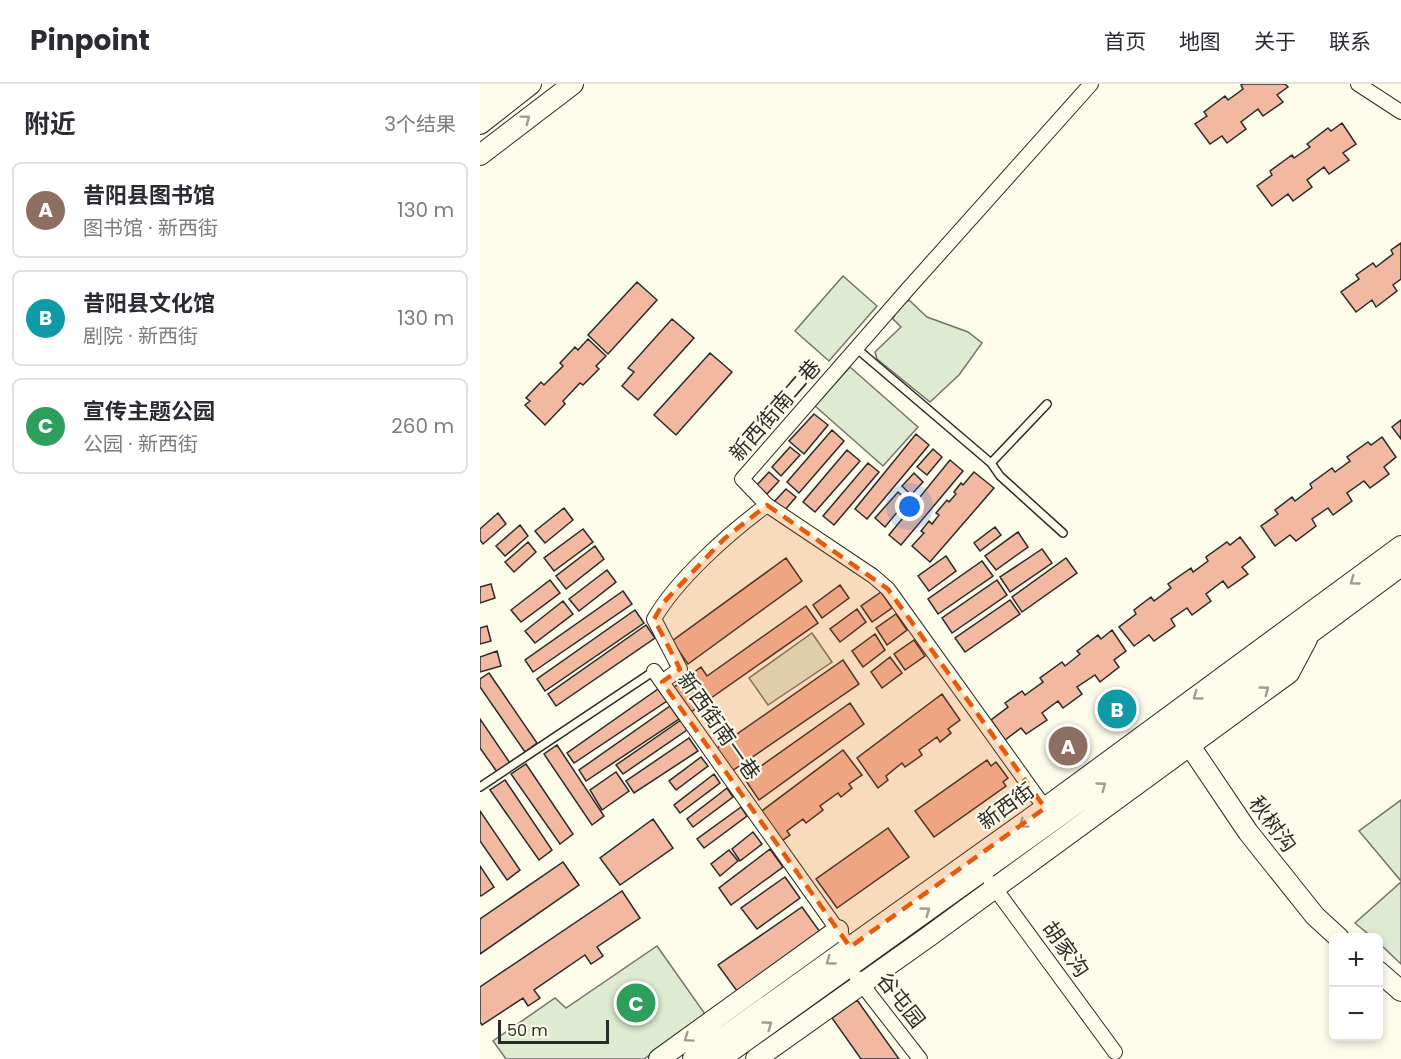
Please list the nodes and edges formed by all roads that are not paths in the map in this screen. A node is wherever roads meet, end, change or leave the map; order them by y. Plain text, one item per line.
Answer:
1 (484, 84) edge
2 (510, 84) edge
3 (531, 84) edge
4 (573, 84) edge
5 (1091, 84) edge
6 (1358, 84) edge
7 (480, 87) edge
8 (480, 106) edge
9 (1401, 112) edge
10 (480, 124) edge
11 (480, 155) edge
12 (856, 348) junction
13 (1047, 404) dead end
14 (991, 463) junction
15 (767, 505) junction
16 (1063, 533) dead end
17 (1401, 546) edge
18 (1401, 566) edge
19 (658, 677) junction
20 (1184, 738) junction
21 (480, 787) edge
22 (1045, 808) junction
23 (982, 872) junction
24 (994, 888) junction
25 (838, 930) junction
26 (1334, 933) edge
27 (850, 947) junction
28 (848, 967) junction
29 (1383, 975) edge
30 (861, 983) junction
31 (1401, 991) edge
32 (713, 1021) junction
33 (729, 1051) edge
34 (1115, 1052) dead end
35 (659, 1059) edge
36 (693, 1059) edge
37 (756, 1059) edge
38 (920, 1059) edge

1 - 7 main road
2 - 8 main road
3 - 10 main road
11 -> 4 main road
5 - 12 street, 新西街南二巷
6 - 9 street
12 - 14 lane
12 - 15 street, 新西街南二巷
13 - 14 lane
14 - 16 lane
15 - 19 street
15 - 22 street, 新西街南二巷
17 -> 22 main road, 新西街
20 -> 18 main road, 新西街
19 - 21 lane, 新西街南一巷
19 - 25 street, 新西街南一巷
23 -> 20 main road, 新西街
20 - 24 main road
20 - 26 main road, 秋树沟
22 -> 27 main road, 新西街
23 - 24 street, 胡家沟
28 -> 23 main road, 新西街
24 - 30 main road
24 - 34 street, 胡家沟
25 - 27 street, 新西街南一巷
25 - 32 main road
27 -> 33 main road, 新西街
28 - 30 street, 谷屯园
33 -> 28 main road, 新西街
29 - 31 main road
30 - 37 main road
30 - 38 street, 谷屯园
32 - 33 main road
32 -> 35 main road
33 - 36 main road, 新西街

